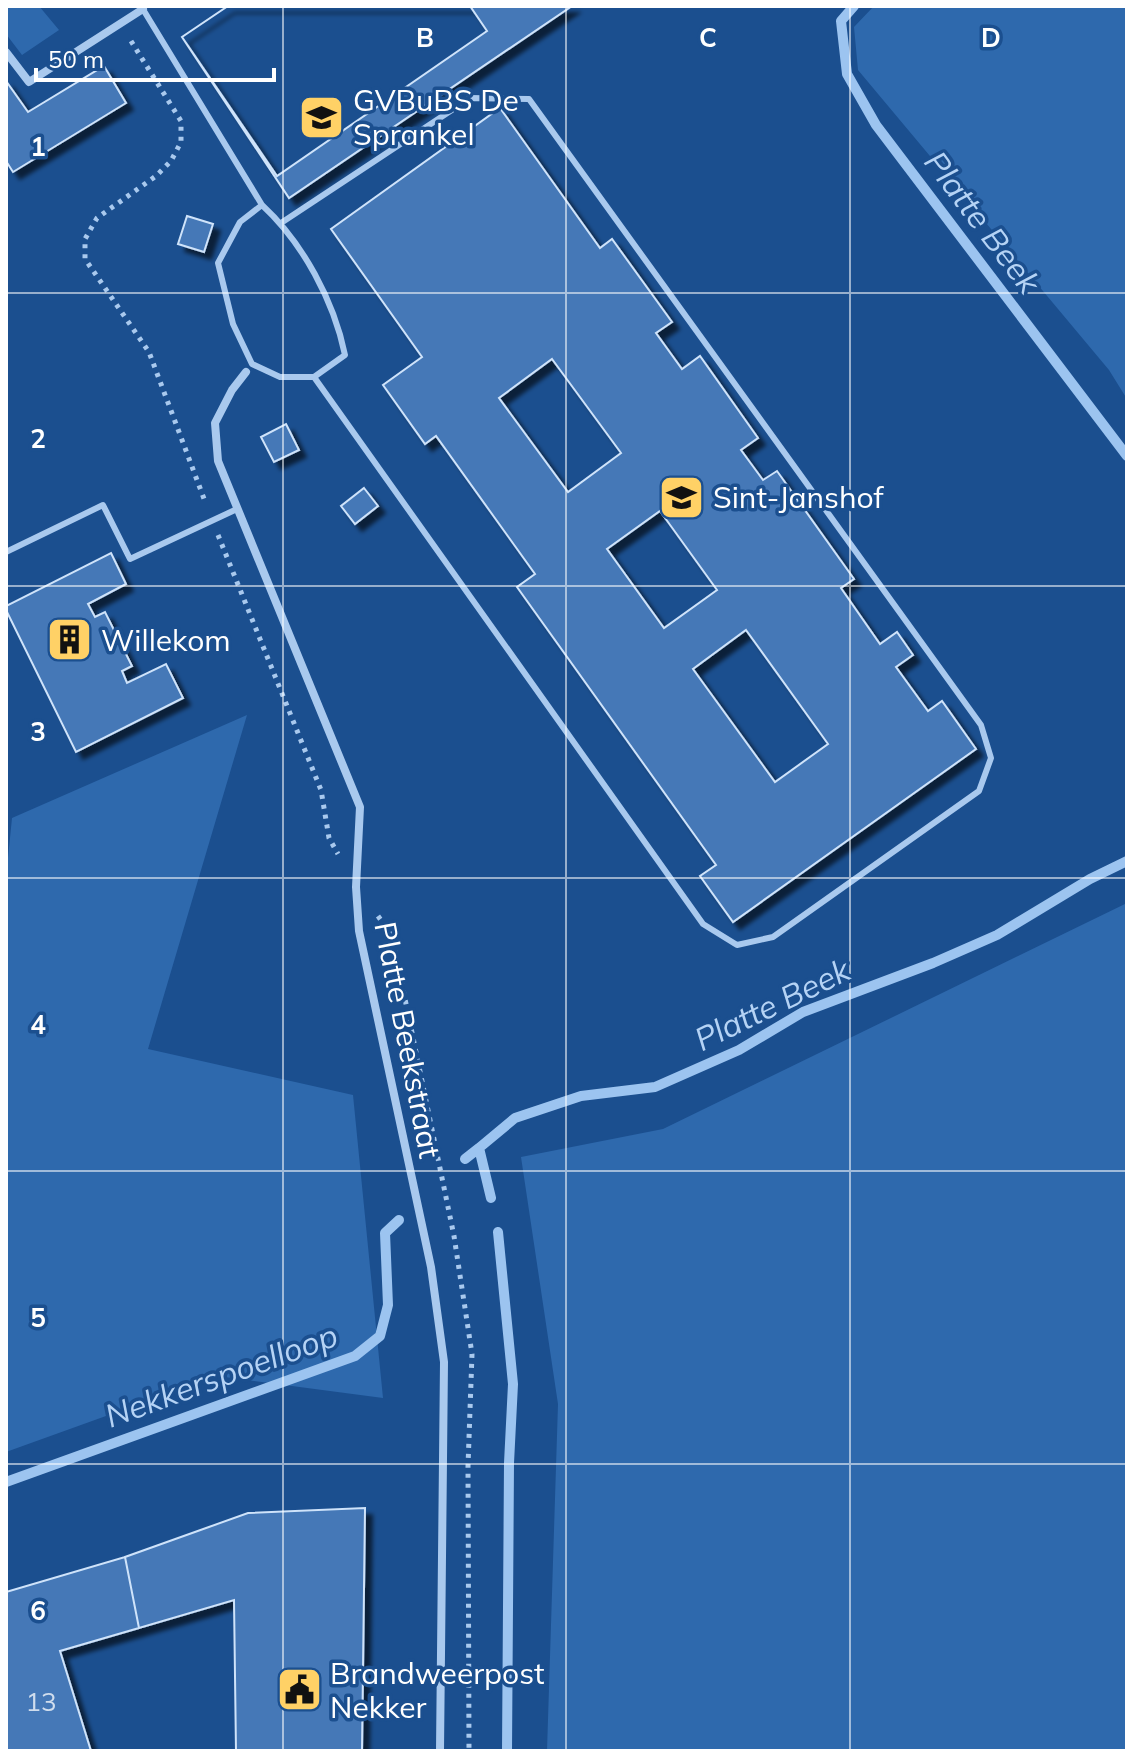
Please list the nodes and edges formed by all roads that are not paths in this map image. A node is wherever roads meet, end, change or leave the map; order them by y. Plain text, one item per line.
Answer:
1 (142, 7) edge
2 (6, 52) edge
3 (262, 205) junction
4 (281, 223) junction
5 (252, 364) junction
6 (246, 372) joint
7 (314, 377) junction
8 (237, 509) junction
9 (6, 552) edge
10 (440, 1751) edge

1 - 2 street
1 - 3 lane
3 - 4 lane
3 - 5 lane
4 - 7 lane
4 - 7 lane
5 - 6 lane
5 - 7 lane
6 - 8 street, Platte Beekstraat
8 - 9 lane
8 - 10 street, Platte Beekstraat

